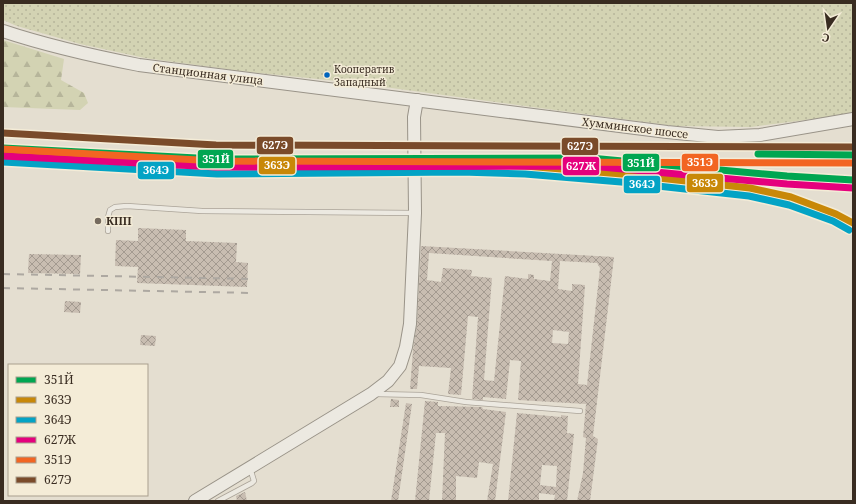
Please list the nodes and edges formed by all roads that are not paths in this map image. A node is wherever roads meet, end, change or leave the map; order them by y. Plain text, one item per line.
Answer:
1 (3, 31) edge
2 (417, 100) junction
3 (853, 119) edge
4 (415, 213) junction
5 (108, 231) dead end
6 (371, 394) junction
7 (580, 412) dead end
8 (250, 467) junction
9 (203, 499) edge
10 (218, 501) edge

1 - 2 main road, Станционная улица
2 - 3 main road, Хумминское шоссе
2 - 4 main road
4 - 5 lane
4 - 6 main road
6 - 7 lane
6 - 8 main road
8 - 9 main road
8 - 10 lane

